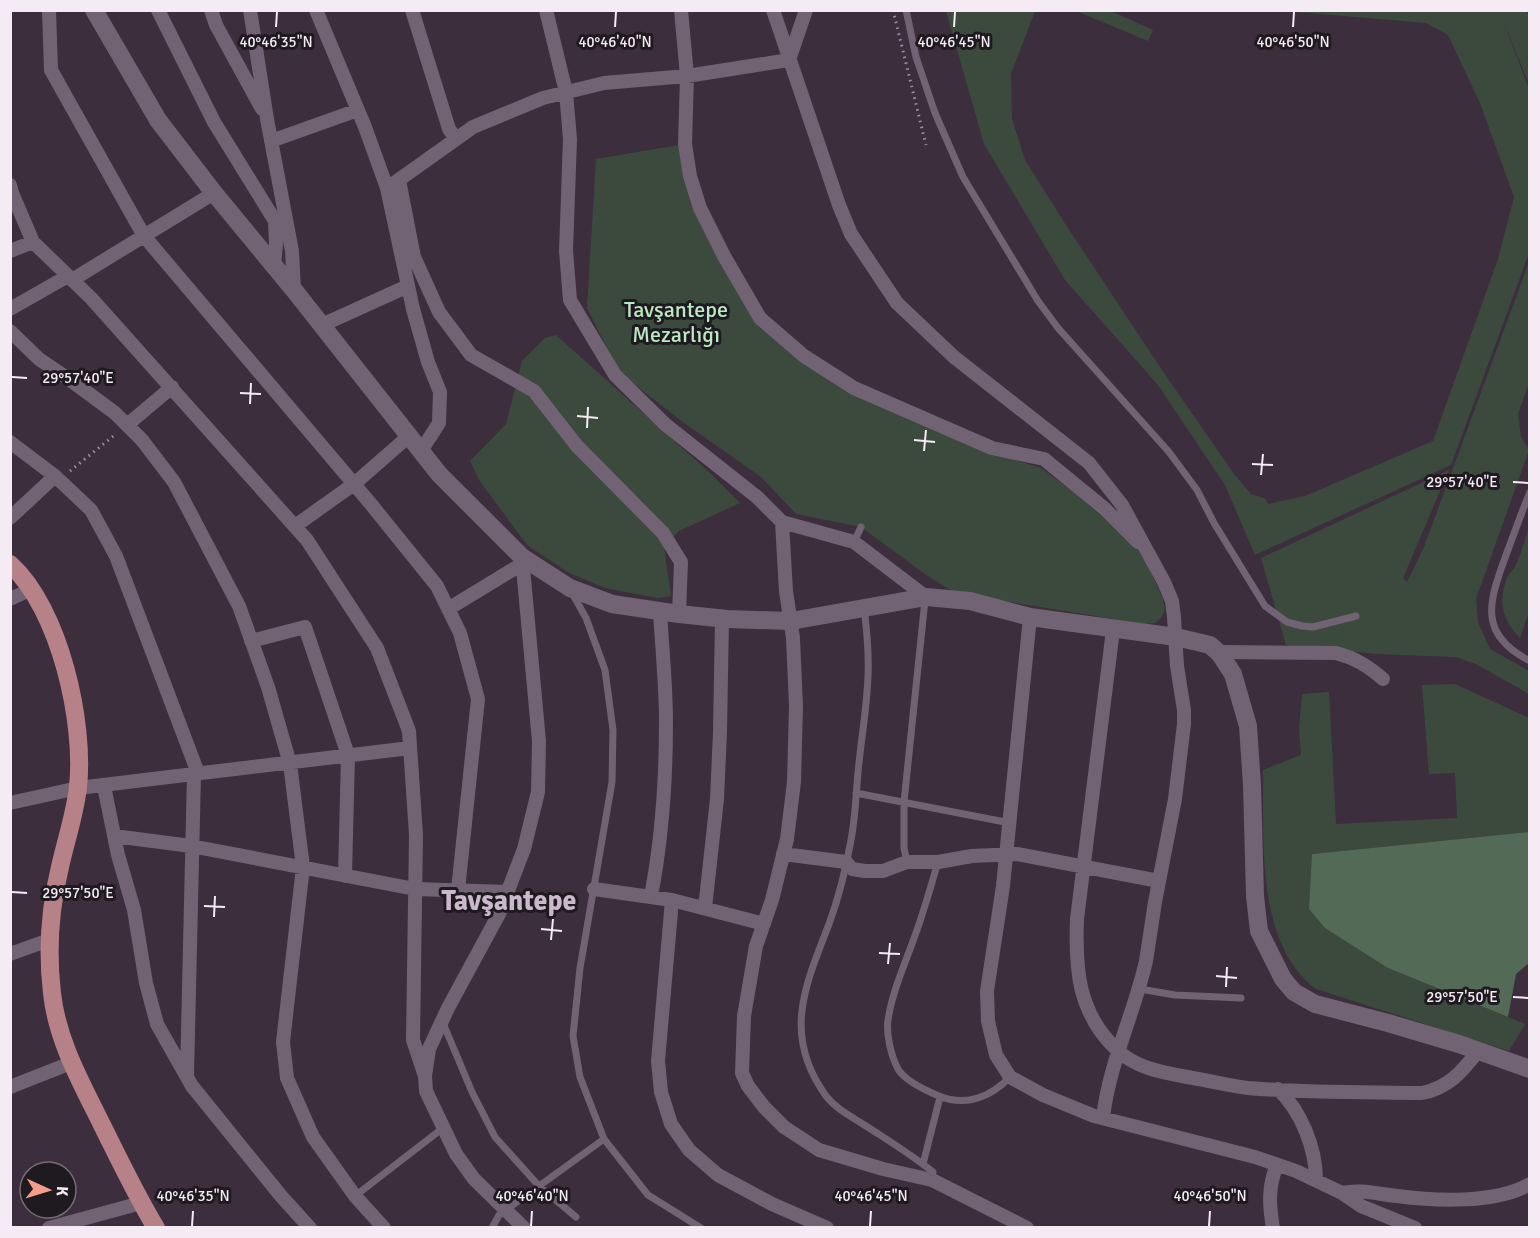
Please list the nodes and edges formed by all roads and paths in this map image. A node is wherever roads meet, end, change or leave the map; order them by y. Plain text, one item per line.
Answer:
1 (49, 10) edge
2 (94, 10) edge
3 (158, 10) edge
4 (211, 10) edge
5 (250, 10) edge
6 (316, 10) edge
7 (412, 10) edge
8 (546, 10) edge
9 (681, 10) edge
10 (773, 10) edge
11 (806, 10) edge
12 (893, 10) edge
13 (906, 10) edge
14 (789, 60) junction
15 (687, 76) junction
16 (566, 92) junction
17 (358, 110) junction
18 (267, 119) junction
19 (456, 140) junction
20 (271, 141) junction
21 (926, 145) dead end
22 (399, 180) junction
23 (387, 188) junction
24 (11, 191) edge
25 (214, 193) junction
26 (144, 236) junction
27 (33, 242) junction
28 (10, 251) edge
29 (274, 266) junction
30 (70, 278) junction
31 (408, 286) junction
32 (294, 290) junction
33 (10, 309) edge
34 (322, 325) junction
35 (10, 330) edge
36 (172, 387) junction
37 (127, 425) junction
38 (409, 436) junction
39 (10, 442) edge
40 (421, 451) junction
41 (57, 478) junction
42 (354, 484) junction
43 (1530, 492) edge
44 (10, 518) edge
45 (782, 522) junction
46 (295, 526) junction
47 (861, 527) dead end
48 (854, 542) junction
49 (1147, 548) junction
50 (522, 561) junction
51 (10, 564) edge
52 (570, 588) junction
53 (32, 589) junction
54 (926, 597) junction
55 (10, 599) edge
56 (864, 608) junction
57 (448, 609) junction
58 (660, 611) junction
59 (679, 614) junction
60 (1356, 616) dead end
61 (1030, 617) junction
62 (722, 618) junction
63 (791, 621) junction
64 (1113, 630) junction
65 (1176, 638) junction
66 (251, 641) junction
67 (1217, 652) junction
68 (1530, 661) edge
69 (1383, 679) dead end
70 (410, 748) junction
71 (348, 755) junction
72 (290, 764) junction
73 (196, 774) junction
74 (104, 786) junction
75 (78, 788) junction
76 (856, 793) junction
77 (10, 802) edge
78 (904, 802) junction
79 (1011, 823) junction
80 (114, 836) junction
81 (191, 846) junction
82 (783, 854) junction
83 (1005, 854) junction
84 (846, 862) junction
85 (907, 862) junction
86 (938, 862) junction
87 (1084, 866) junction
88 (303, 867) junction
89 (345, 876) junction
90 (1159, 881) junction
91 (415, 889) junction
92 (594, 889) junction
93 (458, 890) junction
94 (507, 892) junction
95 (651, 896) junction
96 (672, 900) junction
97 (705, 909) junction
98 (764, 924) junction
99 (49, 940) junction
100 (10, 954) edge
101 (1140, 990) junction
102 (1241, 998) dead end
103 (442, 1021) junction
104 (1118, 1051) junction
105 (1478, 1051) junction
106 (71, 1063) junction
107 (1530, 1070) edge
108 (425, 1076) junction
109 (187, 1077) junction
110 (1010, 1077) junction
111 (10, 1087) edge
112 (1278, 1089) junction
113 (940, 1097) junction
114 (1102, 1118) junction
115 (443, 1128) junction
116 (604, 1139) junction
117 (923, 1164) junction
118 (1277, 1165) junction
119 (932, 1180) junction
120 (1316, 1180) junction
121 (1530, 1184) edge
122 (539, 1186) junction
123 (1342, 1193) junction
124 (355, 1196) junction
125 (141, 1203) junction
126 (506, 1210) junction
127 (576, 1217) dead end
128 (689, 1224) edge
129 (307, 1226) edge
130 (49, 1227) edge
131 (156, 1227) edge
132 (384, 1227) edge
133 (492, 1227) edge
134 (524, 1227) edge
135 (701, 1227) edge
136 (827, 1227) edge
137 (1027, 1227) edge
138 (1273, 1227) edge
139 (1415, 1227) edge

1 - 26 street
2 - 25 street
3 - 29 street
4 - 18 street
5 - 18 street
6 - 17 street
7 - 19 street
8 - 16 street
9 - 15 street
10 - 14 street
11 - 14 street
12 - 21 path
13 - 60 lane
14 - 15 street
14 - 49 street
15 - 16 street
15 - 49 street
16 - 19 street
16 - 45 street
17 - 20 street
17 - 23 street
18 - 20 street
19 - 22 street
20 - 32 street
22 - 23 street
22 - 59 street
23 - 31 street
24 - 27 street
25 - 26 street
25 - 29 street
26 - 30 street
26 - 42 street
27 - 28 street
27 - 30 street
29 - 32 street
30 - 33 street
30 - 36 street
31 - 34 street
31 - 40 street
32 - 34 street
34 - 38 street
35 - 37 street
36 - 37 street
36 - 46 street
37 - 41 path
37 - 66 street
38 - 40 street
38 - 42 street
39 - 41 street
40 - 50 street
41 - 44 street
41 - 73 street
42 - 46 street
42 - 57 street
43 - 68 lane
45 - 48 street
45 - 63 street
46 - 70 street
47 - 48 lane
48 - 54 street
49 - 65 street
50 - 52 street
50 - 57 street
50 - 94 street
51 - 53 main road
52 - 58 street
52 - 92 lane
53 - 55 street
53 - 75 main road
54 - 56 street
54 - 61 street
54 - 78 lane
56 - 63 street
56 - 76 lane
57 - 93 street
58 - 59 street
58 - 95 street
59 - 62 street
61 - 64 street
61 - 79 street
62 - 63 street
62 - 97 street
63 - 82 street
64 - 65 street
64 - 87 street
65 - 67 street
65 - 90 street
66 - 71 street
66 - 72 street
67 - 69 street
67 - 105 street
70 - 71 street
70 - 91 street
71 - 72 street
71 - 89 street
72 - 73 street
72 - 88 street
73 - 74 street
73 - 81 street
74 - 75 street
74 - 80 street
75 - 77 street
75 - 99 main road
76 - 78 lane
76 - 84 lane
78 - 79 lane
78 - 85 lane
79 - 83 street
80 - 81 street
80 - 109 street
81 - 88 street
81 - 109 street
82 - 84 street
82 - 98 street
83 - 86 street
83 - 87 street
83 - 110 street
84 - 85 street
84 - 117 lane
85 - 86 street
86 - 113 lane
87 - 90 street
87 - 104 street
88 - 89 street
88 - 124 street
89 - 91 street
90 - 101 street
91 - 93 street
91 - 108 street
92 - 95 street
92 - 116 lane
93 - 94 street
94 - 103 street
95 - 96 street
96 - 97 street
96 - 136 street
97 - 98 street
98 - 119 street
99 - 100 street
99 - 106 main road
101 - 102 lane
101 - 104 street
103 - 108 street
103 - 122 lane
104 - 112 street
104 - 114 street
105 - 107 street
105 - 112 street
106 - 111 street
106 - 125 main road
108 - 115 street
109 - 129 street
110 - 113 lane
110 - 114 street
112 - 120 street
113 - 117 lane
114 - 118 street
115 - 124 lane
115 - 126 street
116 - 122 lane
116 - 128 lane
117 - 119 lane
118 - 120 street
118 - 138 street
119 - 137 street
120 - 123 street
121 - 123 street
122 - 126 lane
122 - 127 lane
123 - 139 street
124 - 132 street
125 - 130 street
125 - 131 main road
126 - 133 lane
126 - 134 street
128 - 135 lane

